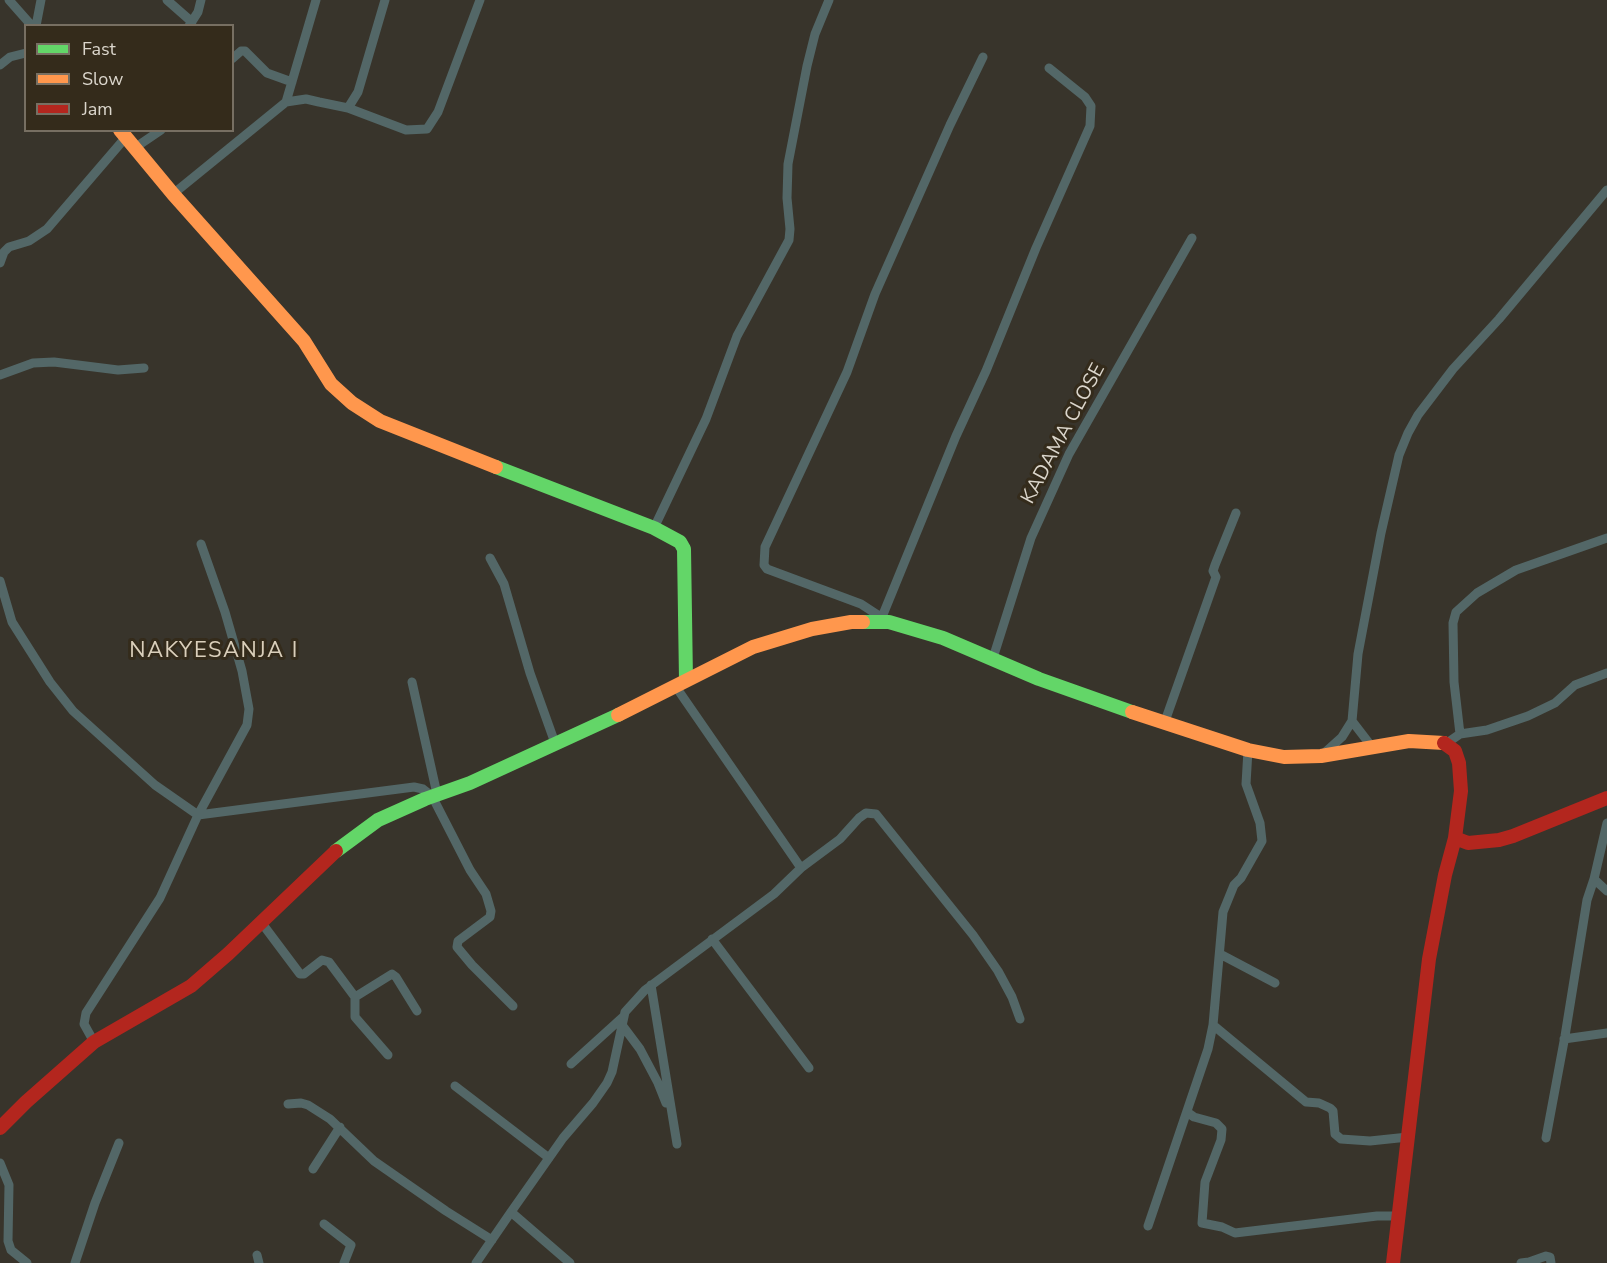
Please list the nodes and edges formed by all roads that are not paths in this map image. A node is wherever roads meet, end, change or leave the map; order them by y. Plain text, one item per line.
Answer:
1 (9, 0) edge
2 (41, 0) edge
3 (167, 0) edge
4 (201, 0) edge
5 (316, 0) edge
6 (385, 0) edge
7 (480, 0) edge
8 (829, 0) edge
9 (32, 24) edge
10 (35, 24) edge
11 (191, 24) edge
12 (24, 54) edge
13 (234, 57) edge
14 (983, 57) dead end
15 (0, 66) edge
16 (1049, 68) dead end
17 (292, 82) junction
18 (286, 102) junction
19 (348, 108) junction
20 (158, 132) edge
21 (123, 134) edge
22 (136, 147) junction
23 (1607, 190) edge
24 (173, 194) junction
25 (1192, 238) dead end
26 (0, 263) edge
27 (144, 368) dead end
28 (0, 375) edge
29 (1236, 513) dead end
30 (654, 528) junction
31 (1607, 538) edge
32 (201, 544) dead end
33 (490, 558) dead end
34 (0, 581) edge
35 (886, 620) junction
36 (993, 658) junction
37 (1607, 673) edge
38 (412, 682) dead end
39 (681, 683) junction
40 (1352, 721) junction
41 (1164, 724) junction
42 (1460, 734) junction
43 (555, 743) junction
44 (1447, 743) junction
45 (1372, 747) junction
46 (1248, 750) junction
47 (1321, 756) junction
48 (434, 795) junction
49 (1607, 798) edge
50 (198, 815) junction
51 (1607, 823) edge
52 (1455, 838) junction
53 (801, 868) junction
54 (1594, 879) junction
55 (1607, 891) edge
56 (261, 922) junction
57 (712, 939) junction
58 (1220, 954) junction
59 (1275, 983) dead end
60 (651, 985) junction
61 (355, 997) junction
62 (513, 1006) dead end
63 (417, 1011) dead end
64 (1020, 1019) dead end
65 (623, 1020) junction
66 (1213, 1025) junction
67 (1607, 1033) edge
68 (1564, 1039) junction
69 (94, 1042) junction
70 (388, 1055) dead end
71 (570, 1064) dead end
72 (808, 1068) dead end
73 (455, 1086) dead end
74 (288, 1104) dead end
75 (1187, 1112) junction
76 (340, 1127) junction
77 (0, 1128) edge
78 (1408, 1137) junction
79 (1546, 1138) dead end
80 (119, 1143) dead end
81 (549, 1158) junction
82 (0, 1163) edge
83 (313, 1169) dead end
84 (511, 1212) junction
85 (1398, 1216) junction
86 (324, 1224) dead end
87 (1148, 1226) dead end
88 (492, 1240) junction
89 (27, 1263) edge
90 (75, 1263) edge
91 (344, 1263) edge
92 (476, 1263) edge
93 (570, 1263) edge
94 (1392, 1263) edge
95 (1521, 1263) edge
96 (1551, 1263) edge

1 - 9 street
2 - 10 street
3 - 11 street
4 - 11 street
5 - 17 street
6 - 19 street
7 - 19 street
8 - 30 street
12 - 15 street
13 - 17 street
14 - 35 street
16 - 35 street
17 - 18 street
18 - 19 street
18 - 24 street
20 - 22 street
21 - 22 street
21 - 26 street
22 - 24 street
23 - 40 street
24 - 30 street
25 - 36 street, KADAMA CLOSE
27 - 28 street
29 - 41 street
30 - 39 street
31 - 42 street
32 - 50 street
33 - 43 street
34 - 50 street
35 - 36 street
35 - 39 street
36 - 41 street
37 - 42 street
38 - 48 street
39 - 43 street
39 - 53 street
40 - 45 street
40 - 47 street
41 - 46 street
42 - 44 street
43 - 48 street
44 - 45 street
44 - 52 street
45 - 47 street
46 - 47 street
46 - 58 street
48 - 50 street
48 - 56 street
48 - 62 street
49 - 52 street
50 - 69 street
51 - 54 street
52 - 78 street
53 - 57 street
53 - 64 street
54 - 55 street
54 - 68 street
56 - 61 street
56 - 69 street
57 - 60 street
57 - 72 street
58 - 59 street
58 - 66 street
60 - 65 street
60 - 65 street
61 - 63 street
61 - 70 street
65 - 71 street
65 - 81 street
66 - 75 street
66 - 78 street
67 - 68 street
68 - 79 street
69 - 77 street
73 - 81 street
74 - 76 street
75 - 85 street
75 - 87 street
76 - 83 street
76 - 88 street
78 - 85 street
80 - 90 street
81 - 84 street
82 - 89 street
84 - 88 street
84 - 93 street
85 - 94 street
86 - 91 street
88 - 92 street
95 - 96 street

